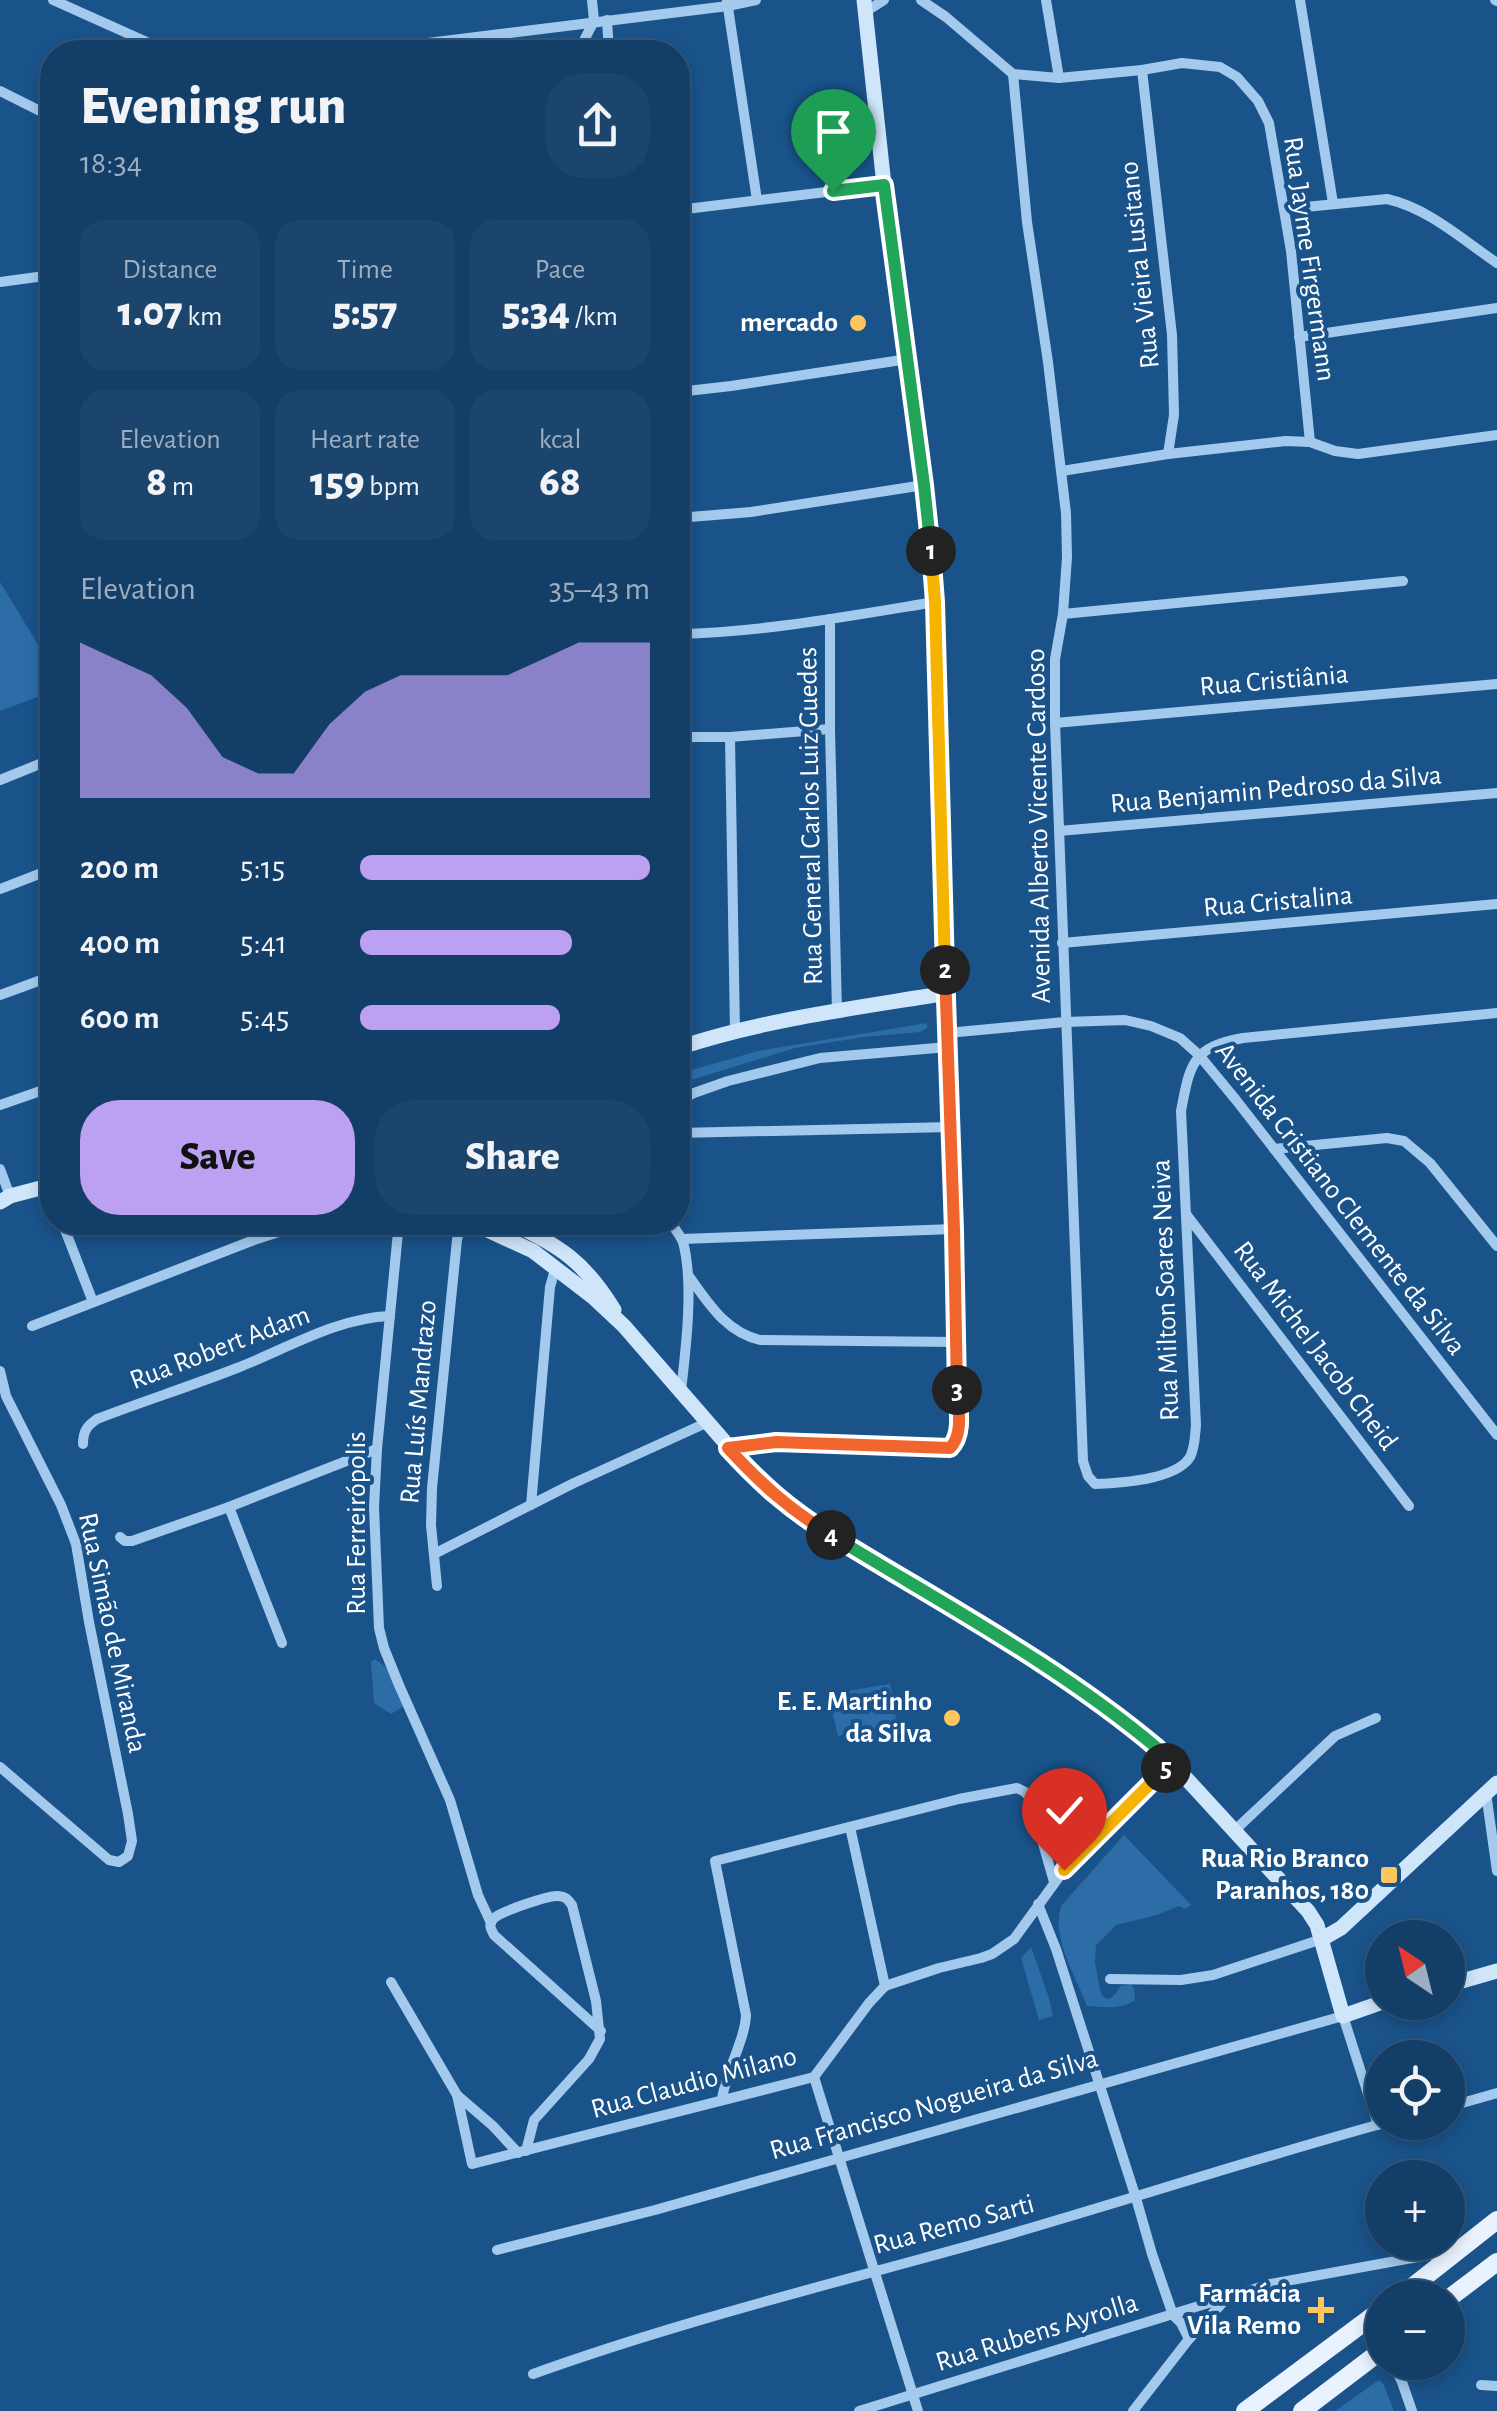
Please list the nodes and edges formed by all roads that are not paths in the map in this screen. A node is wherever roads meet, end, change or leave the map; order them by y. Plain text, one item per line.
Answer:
1 (52, 0) edge
2 (592, 0) edge
3 (756, 0) edge
4 (884, 0) edge
5 (921, 0) edge
6 (1046, 0) edge
7 (1300, 0) edge
8 (727, 3) edge
9 (865, 6) edge
10 (600, 21) junction
11 (142, 40) edge
12 (450, 40) edge
13 (587, 40) edge
14 (606, 40) edge
15 (1142, 70) junction
16 (1013, 74) junction
17 (1059, 78) junction
18 (0, 90) edge
19 (40, 111) edge
20 (884, 185) junction
21 (757, 200) junction
22 (1333, 203) junction
23 (690, 208) edge
24 (1285, 209) junction
25 (1497, 263) edge
26 (40, 277) edge
27 (0, 282) edge
28 (1497, 308) edge
29 (1299, 337) junction
30 (908, 358) junction
31 (690, 391) edge
32 (1497, 435) edge
33 (1310, 442) junction
34 (1168, 454) junction
35 (1062, 470) junction
36 (924, 485) junction
37 (690, 517) edge
38 (1404, 581) dead end
39 (935, 602) junction
40 (1063, 614) junction
41 (830, 619) junction
42 (690, 634) edge
43 (1497, 684) edge
44 (1055, 723) junction
45 (830, 729) junction
46 (690, 736) edge
47 (730, 737) junction
48 (40, 764) edge
49 (0, 780) edge
50 (1497, 793) edge
51 (1059, 831) junction
52 (40, 874) edge
53 (0, 889) edge
54 (1497, 904) edge
55 (1062, 943) junction
56 (40, 981) edge
57 (946, 993) junction
58 (0, 996) edge
59 (837, 1012) junction
60 (1497, 1013) edge
61 (1065, 1022) junction
62 (734, 1031) junction
63 (948, 1033) junction
64 (690, 1044) edge
65 (948, 1047) junction
66 (1199, 1055) junction
67 (40, 1090) edge
68 (690, 1094) edge
69 (0, 1105) edge
70 (951, 1126) junction
71 (690, 1133) edge
72 (1274, 1150) junction
73 (0, 1169) edge
74 (40, 1191) edge
75 (5, 1199) edge
76 (1186, 1213) junction
77 (954, 1230) junction
78 (67, 1235) edge
79 (270, 1235) edge
80 (398, 1235) edge
81 (458, 1235) edge
82 (499, 1235) edge
83 (536, 1235) edge
84 (679, 1235) edge
85 (682, 1239) junction
86 (1497, 1246) edge
87 (556, 1266) junction
88 (688, 1275) junction
89 (93, 1302) junction
90 (390, 1316) junction
91 (32, 1326) dead end
92 (624, 1326) junction
93 (956, 1342) junction
94 (0, 1371) edge
95 (681, 1392) junction
96 (3, 1399) edge
97 (706, 1423) junction
98 (1497, 1435) edge
99 (83, 1444) dead end
100 (728, 1448) junction
101 (376, 1449) junction
102 (1082, 1462) joint
103 (531, 1505) junction
104 (1409, 1506) dead end
105 (229, 1507) junction
106 (120, 1537) dead end
107 (434, 1554) junction
108 (945, 1583) dead end
109 (437, 1586) dead end
110 (944, 1601) junction
111 (282, 1643) dead end
112 (1376, 1718) dead end
113 (1172, 1763) junction
114 (0, 1768) edge
115 (1492, 1788) edge
116 (850, 1828) junction
117 (1234, 1830) junction
118 (1497, 1871) edge
119 (1054, 1882) junction
120 (1038, 1904) junction
121 (491, 1925) junction
122 (1322, 1939) junction
123 (1497, 1971) edge
124 (1110, 1978) dead end
125 (1465, 1979) edge
126 (392, 1982) dead end
127 (884, 1986) junction
128 (1365, 2008) edge
129 (1343, 2016) junction
130 (600, 2031) junction
131 (1365, 2075) edge
132 (814, 2077) junction
133 (1100, 2085) junction
134 (1497, 2093) edge
135 (457, 2095) junction
136 (722, 2099) junction
137 (1465, 2101) edge
138 (1365, 2129) edge
139 (522, 2152) junction
140 (837, 2158) junction
141 (1136, 2198) junction
142 (1497, 2220) edge
143 (1465, 2246) edge
144 (497, 2250) dead end
145 (1401, 2260) edge
146 (1447, 2260) edge
147 (1496, 2264) edge
148 (873, 2270) junction
149 (1421, 2280) edge
150 (1465, 2287) edge
151 (1225, 2300) junction
152 (1173, 2315) junction
153 (1365, 2323) edge
154 (1189, 2339) junction
155 (1365, 2363) edge
156 (533, 2374) dead end
157 (1401, 2380) edge
158 (1481, 2385) dead end
159 (1497, 2386) edge
160 (913, 2395) junction
161 (860, 2411) edge
162 (918, 2411) edge
163 (1133, 2411) edge
164 (1245, 2411) edge
165 (1302, 2411) edge
166 (1412, 2411) edge

1 - 11 street
2 - 10 street
3 - 8 street
4 - 9 street
5 - 16 street
6 - 17 street
7 - 22 street
8 - 10 street
8 - 21 street
9 - 20 street
10 - 12 street
10 - 13 street
10 - 14 street
15 - 17 street, Rua Jayme Firgermann
15 - 24 street, Rua Jayme Firgermann
15 - 34 street, Rua Vieira Lusitano
16 - 17 street, Rua Jayme Firgermann
16 - 35 street, Avenida Alberto Vicente Cardoso
18 - 19 street
20 - 21 street
20 - 30 street
21 - 23 street
22 - 24 street
22 - 25 street
24 - 29 street, Rua Jayme Firgermann
26 - 27 street
28 - 29 street
29 - 33 street, Rua Jayme Firgermann
30 - 31 street
30 - 36 street
32 - 33 street
33 - 34 street
34 - 35 street
35 - 40 street, Avenida Alberto Vicente Cardoso
36 - 37 street
36 - 39 street
38 - 40 street
39 - 41 street
39 - 57 street
40 - 44 street, Avenida Alberto Vicente Cardoso
41 - 42 street
41 - 45 street, Rua General Carlos Luiz Guedes
43 - 44 street, Rua Cristiânia
44 - 51 street, Avenida Alberto Vicente Cardoso
45 - 47 street
45 - 59 street, Rua General Carlos Luiz Guedes
46 - 47 street
47 - 62 street
48 - 49 street
50 - 51 street, Rua Benjamin Pedroso da Silva
51 - 55 street, Avenida Alberto Vicente Cardoso
52 - 53 street
54 - 55 street, Rua Cristalina
55 - 61 street, Avenida Alberto Vicente Cardoso
56 - 58 street
57 - 59 street
57 - 63 street
59 - 62 street
60 - 66 street
61 - 63 street, Avenida Cristiano Clemente da Silva
61 - 66 street, Avenida Cristiano Clemente da Silva
61 - 102 street, Avenida Alberto Vicente Cardoso
62 - 64 street
63 - 65 street
65 - 68 street
65 - 70 street
66 - 72 street, Avenida Cristiano Clemente da Silva
66 - 76 street, Rua Milton Soares Neiva
67 - 69 street
70 - 71 street
70 - 77 street
72 - 86 street
72 - 98 street, Avenida Cristiano Clemente da Silva
73 - 75 street
74 - 75 street
76 - 102 street, Rua Milton Soares Neiva
76 - 104 street, Rua Michel Jacob Cheid
77 - 85 street
77 - 93 street
78 - 89 street
79 - 89 street
80 - 90 street, Rua Ferreirópolis
81 - 107 street, Rua Luís Mandrazo
82 - 87 street
83 - 92 street
84 - 85 street
85 - 88 street
87 - 92 street
87 - 103 street
88 - 93 street
88 - 95 street
89 - 91 street
90 - 99 street, Rua Robert Adam
90 - 101 street, Rua Ferreirópolis
92 - 95 street
93 - 100 street
94 - 96 street, Rua Simão de Miranda
95 - 97 street
96 - 114 street, Rua Simão de Miranda
97 - 100 street
97 - 103 street
100 - 110 street
101 - 105 street
101 - 121 street, Rua Ferreirópolis
103 - 107 street
105 - 106 street
105 - 111 street
107 - 109 street, Rua Luís Mandrazo
108 - 110 street
110 - 113 street
112 - 117 street
113 - 117 street
113 - 119 street
115 - 118 street
115 - 122 street
116 - 119 street
116 - 127 street
116 - 136 street
117 - 122 street
119 - 120 street
120 - 127 street
120 - 133 street
121 - 130 street
121 - 130 street
122 - 124 street
122 - 129 street
123 - 125 street
126 - 135 street, Rua Claudio Milano
127 - 132 street, Rua Claudio Milano
128 - 129 street, Rua Francisco Nogueira da Silva
129 - 131 street
129 - 133 street, Rua Francisco Nogueira da Silva
130 - 139 street
132 - 136 street, Rua Claudio Milano
132 - 140 street
133 - 140 street, Rua Francisco Nogueira da Silva
133 - 141 street
134 - 137 street
135 - 139 street, Rua Claudio Milano
135 - 139 street, Rua Claudio Milano
136 - 139 street, Rua Claudio Milano
138 - 141 street, Rua Remo Sarti
140 - 144 street, Rua Francisco Nogueira da Silva
140 - 148 street
141 - 148 street, Rua Remo Sarti
141 - 152 street
142 - 143 main road
145 - 151 street, Rua Rubens Ayrolla
146 - 149 main road
147 - 150 main road
148 - 156 street, Rua Remo Sarti
148 - 160 street
151 - 152 street, Rua Rubens Ayrolla
151 - 154 street
152 - 154 street
152 - 160 street, Rua Rubens Ayrolla
153 - 164 main road
154 - 163 street
155 - 165 main road
157 - 166 street
158 - 159 street
160 - 161 street, Rua Rubens Ayrolla
160 - 162 street

